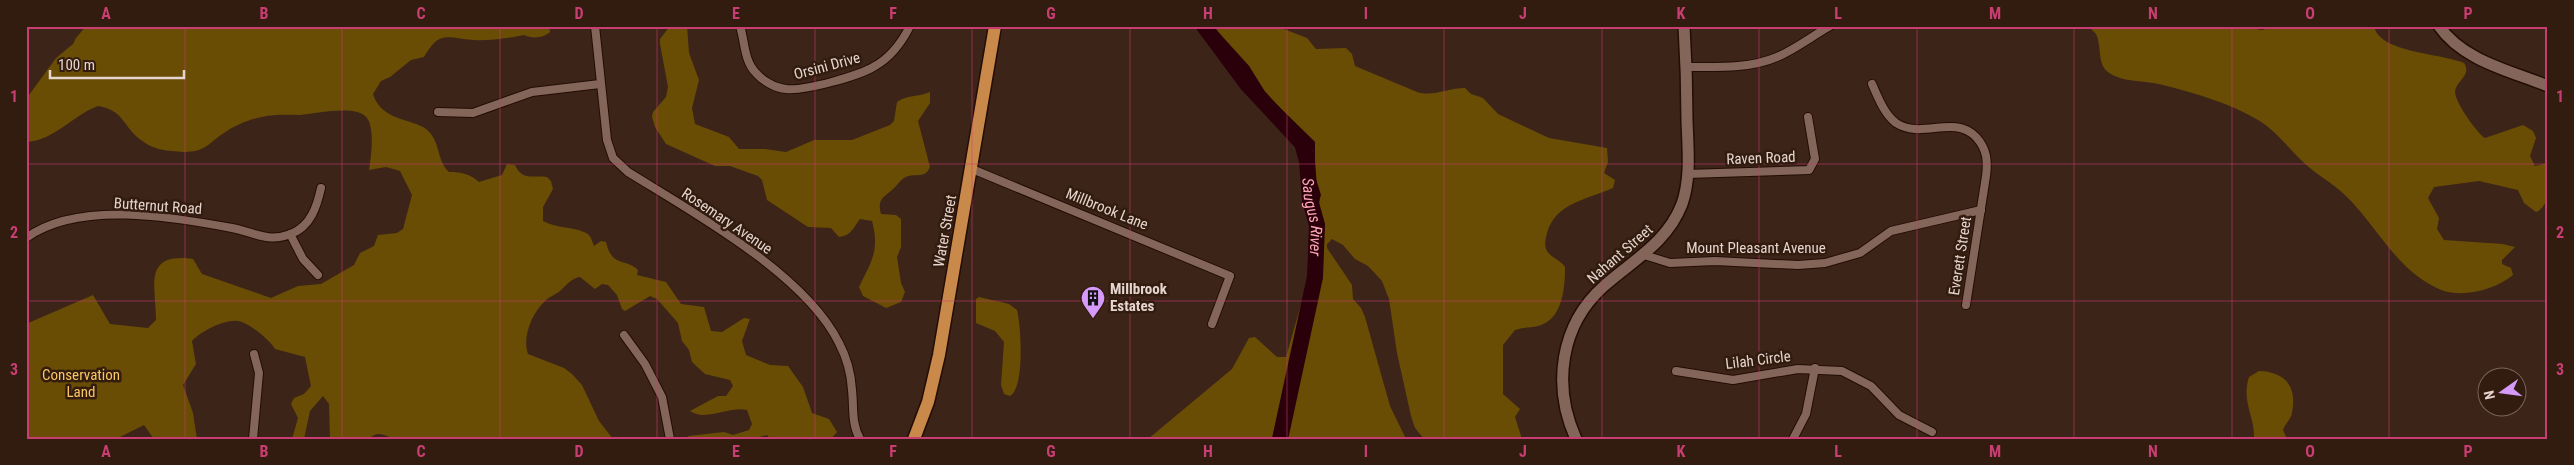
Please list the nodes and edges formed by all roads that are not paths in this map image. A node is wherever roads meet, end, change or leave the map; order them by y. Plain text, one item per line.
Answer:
1 (595, 26) edge
2 (740, 26) edge
3 (910, 26) edge
4 (995, 26) edge
5 (1684, 26) edge
6 (1830, 26) edge
7 (2439, 26) edge
8 (1686, 67) junction
9 (600, 84) junction
10 (1872, 84) dead end
11 (2548, 86) edge
12 (438, 112) dead end
13 (1808, 117) dead end
14 (972, 168) junction
15 (1687, 174) junction
16 (321, 188) dead end
17 (1980, 210) junction
18 (290, 234) junction
19 (26, 238) edge
20 (1644, 256) junction
21 (318, 274) dead end
22 (1966, 305) dead end
23 (1212, 324) dead end
24 (624, 335) dead end
25 (254, 354) dead end
26 (1815, 368) junction
27 (1676, 371) dead end
28 (1932, 432) dead end
29 (253, 439) edge
30 (670, 439) edge
31 (860, 439) edge
32 (914, 439) edge
33 (1576, 439) edge
34 (1792, 439) edge

1 - 9 street, Rosemary Avenue
2 - 3 street, Orsini Drive
4 - 14 main road, Water Street
5 - 8 main road, Nahant Street
6 - 8 street
7 - 11 main road
8 - 15 main road, Nahant Street
9 - 12 street
9 - 31 street, Rosemary Avenue
10 - 17 street
13 - 15 street, Raven Road
14 - 23 street, Millbrook Lane
14 - 32 main road, Water Street
15 - 20 main road, Nahant Street
16 - 18 street
17 - 20 street, Mount Pleasant Avenue
17 - 22 street, Everett Street
18 - 19 street, Butternut Road
18 - 21 street
20 - 33 main road, Nahant Street
24 - 30 street
25 - 29 street
26 - 27 street, Lilah Circle
26 - 28 street, Lilah Circle
26 - 34 street

